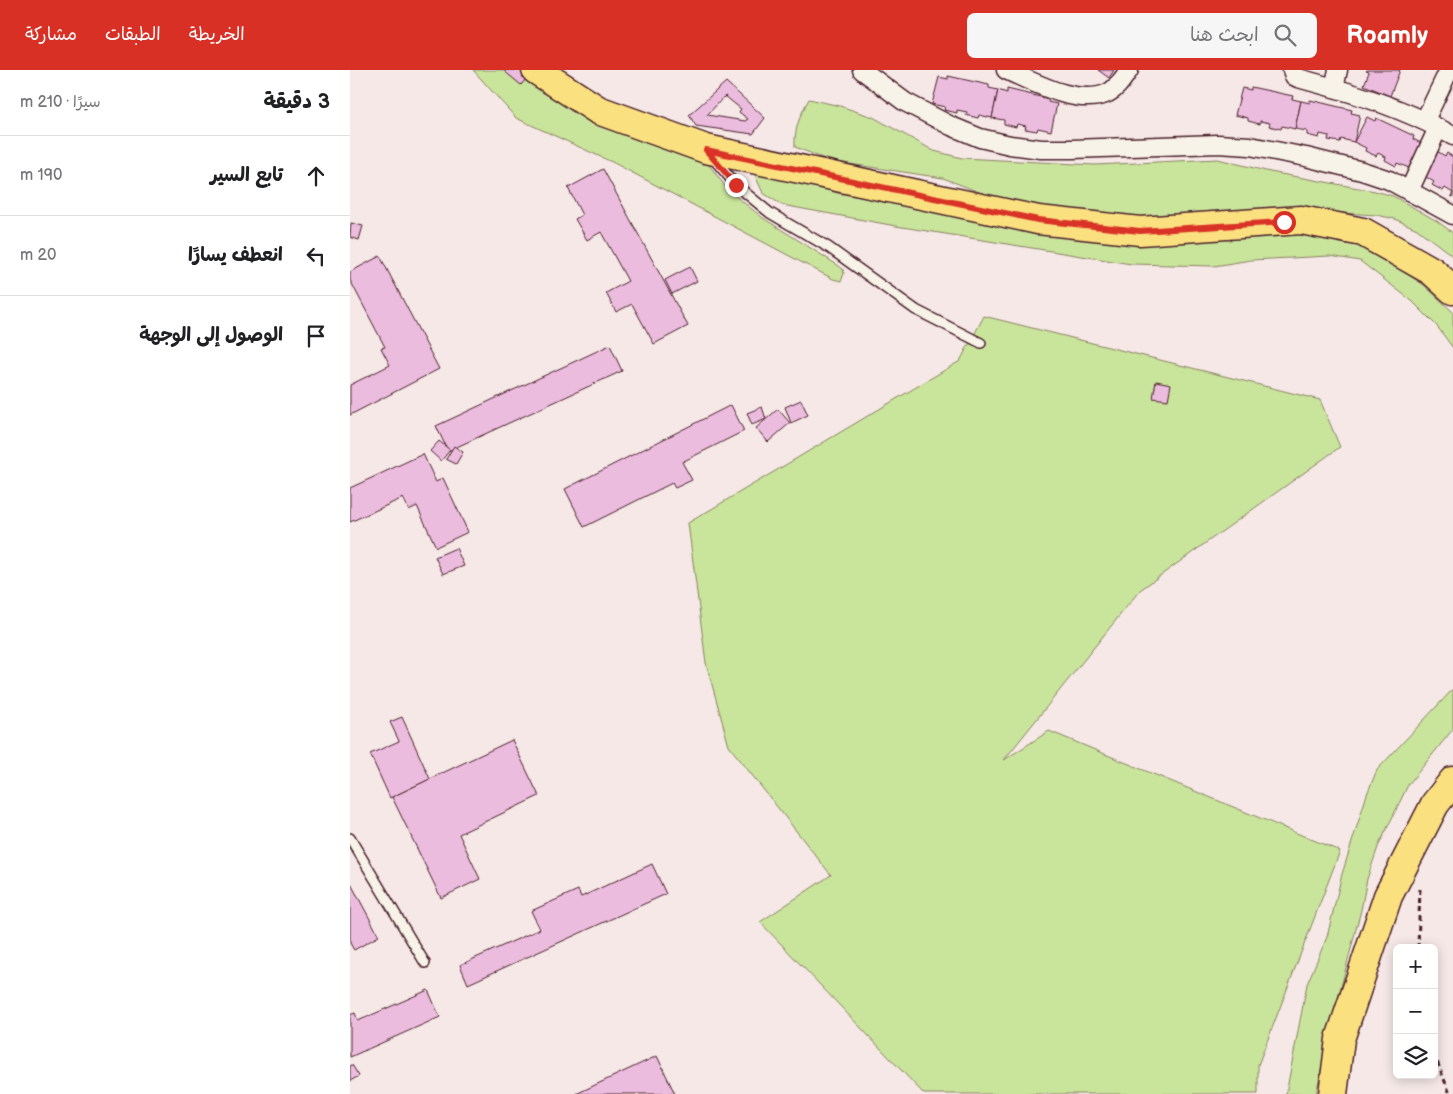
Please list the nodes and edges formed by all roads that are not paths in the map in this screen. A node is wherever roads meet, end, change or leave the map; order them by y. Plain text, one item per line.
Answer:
1 (862, 70) edge
2 (1006, 70) edge
3 (1129, 70) edge
4 (1292, 70) edge
5 (1338, 70) edge
6 (1449, 70) edge
7 (540, 71) edge
8 (1334, 88) junction
9 (1439, 128) edge
10 (706, 150) junction
11 (1409, 191) junction
12 (1453, 216) edge
13 (1453, 290) edge
14 (981, 343) dead end
15 (1453, 781) edge
16 (350, 838) edge
17 (425, 963) dead end
18 (1333, 1094) edge

1 - 11 street
2 - 3 street
4 - 8 street
5 - 8 street
6 - 9 street
7 - 10 main road
8 - 9 street
9 - 11 street
10 - 13 main road
10 - 14 lane
11 - 12 street
15 - 18 main road
16 - 17 lane

